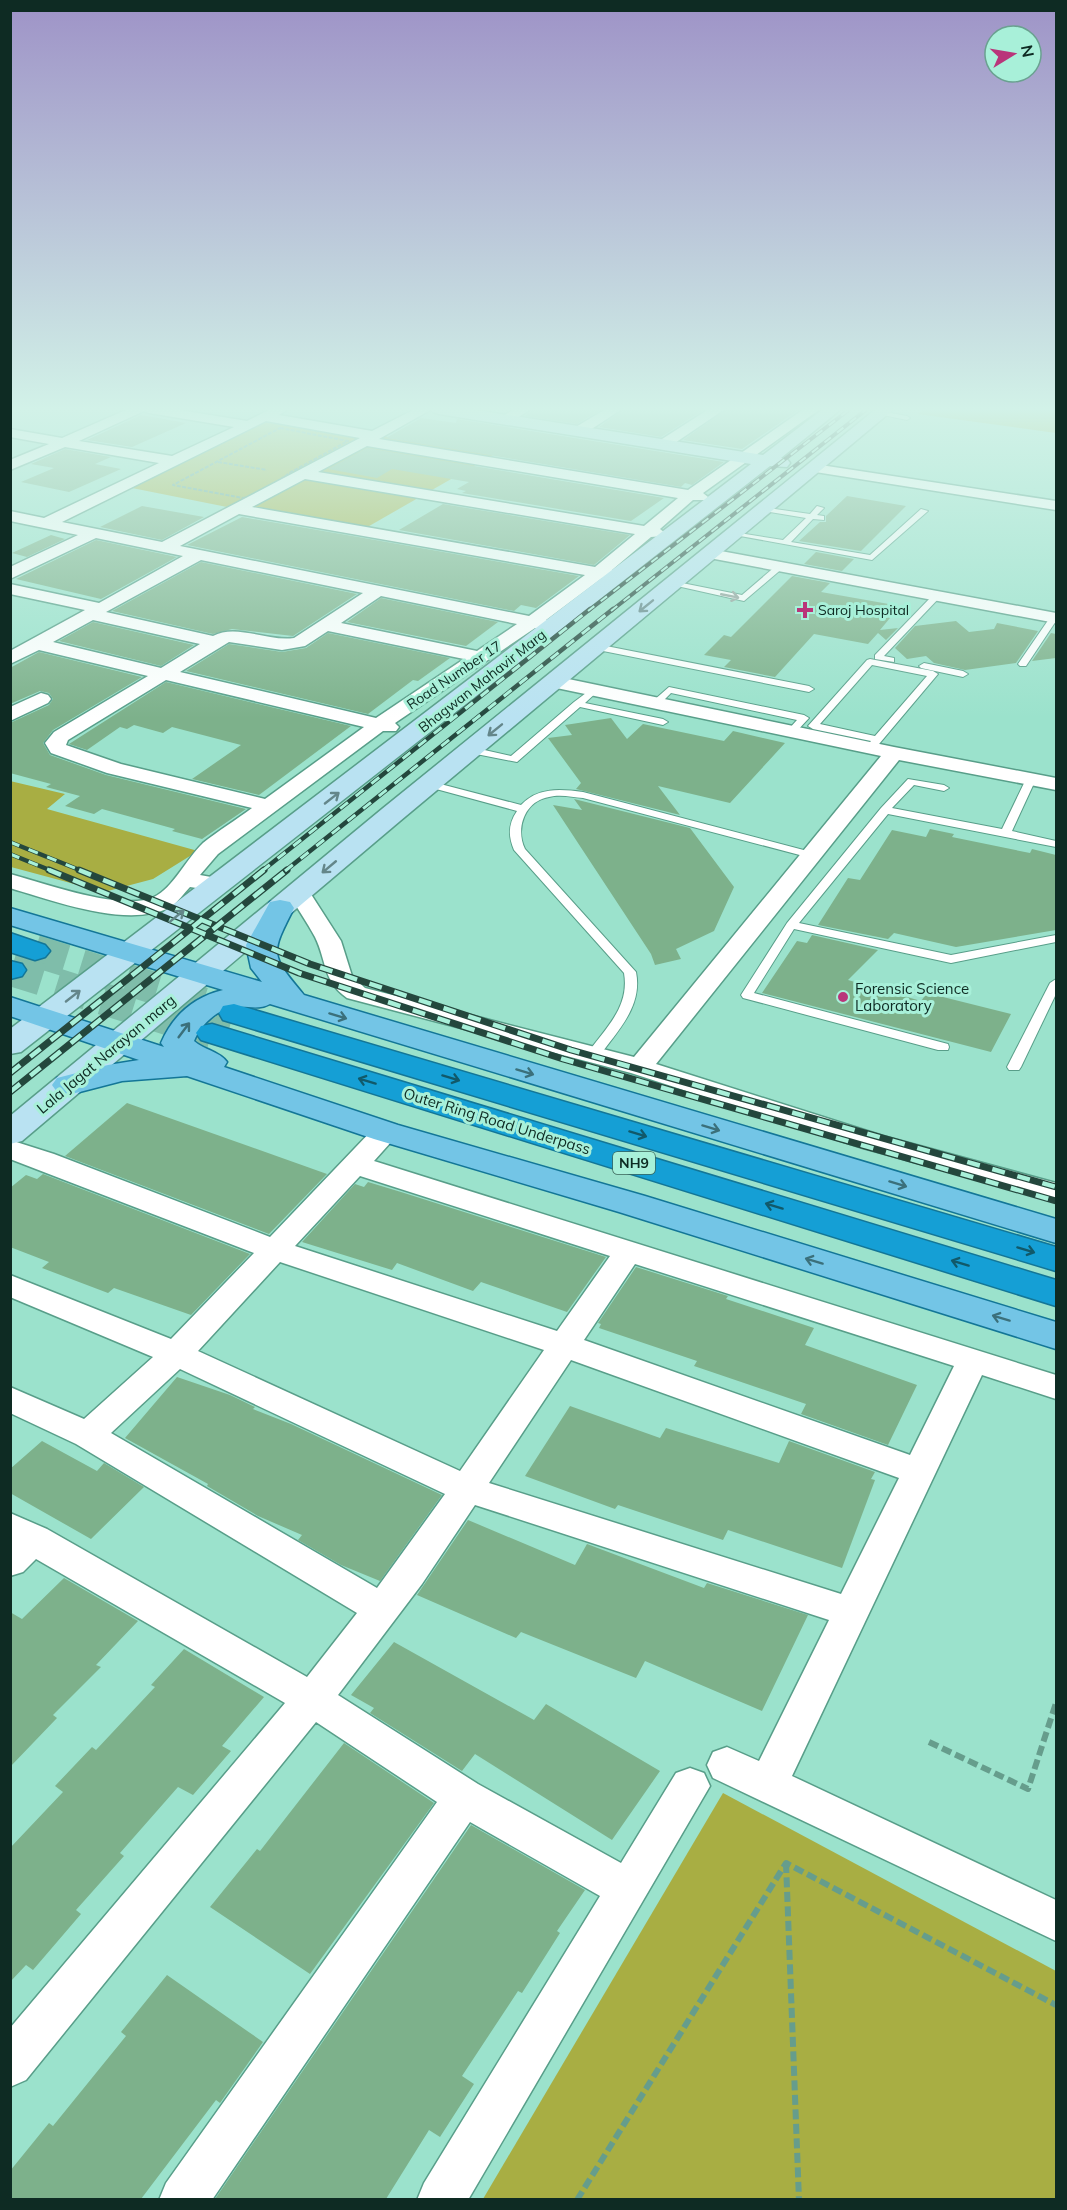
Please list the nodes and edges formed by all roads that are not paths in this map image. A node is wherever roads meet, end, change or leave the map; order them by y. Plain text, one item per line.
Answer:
1 (69, 512) edge
2 (231, 512) edge
3 (255, 512) edge
4 (525, 512) edge
5 (670, 512) edge
6 (701, 512) edge
7 (760, 512) edge
8 (785, 512) edge
9 (815, 512) edge
10 (923, 512) edge
11 (10, 516) edge
12 (811, 516) junction
13 (821, 518) dead end
14 (47, 523) junction
15 (891, 529) dead end
16 (901, 531) junction
17 (645, 532) junction
18 (94, 533) junction
19 (733, 534) junction
20 (670, 535) junction
21 (785, 543) junction
22 (165, 547) junction
23 (199, 554) junction
24 (710, 554) junction
25 (780, 567) junction
26 (10, 574) edge
27 (608, 574) junction
28 (672, 584) junction
29 (10, 589) edge
30 (359, 595) junction
31 (936, 597) junction
32 (95, 611) junction
33 (1055, 618) edge
34 (543, 624) junction
35 (327, 625) junction
36 (214, 642) junction
37 (37, 644) junction
38 (596, 647) junction
39 (480, 657) junction
40 (10, 659) edge
41 (1023, 664) dead end
42 (164, 674) junction
43 (963, 674) dead end
44 (554, 682) junction
45 (809, 689) dead end
46 (594, 690) junction
47 (40, 699) dead end
48 (577, 704) junction
49 (10, 715) edge
50 (663, 722) dead end
51 (379, 725) junction
52 (415, 733) junction
53 (880, 747) junction
54 (471, 750) junction
55 (1031, 779) junction
56 (429, 784) junction
57 (1056, 784) edge
58 (944, 788) dead end
59 (268, 806) junction
60 (523, 809) junction
61 (885, 810) junction
62 (1006, 833) junction
63 (1056, 844) edge
64 (811, 855) junction
65 (185, 879) junction
66 (10, 881) edge
67 (216, 885) junction
68 (290, 900) junction
69 (10, 916) edge
70 (791, 925) junction
71 (1056, 939) edge
72 (131, 952) junction
73 (201, 974) junction
74 (1056, 983) edge
75 (295, 1003) junction
76 (10, 1006) edge
77 (46, 1018) junction
78 (121, 1041) junction
79 (10, 1045) edge
80 (943, 1047) dead end
81 (592, 1055) junction
82 (640, 1067) junction
83 (1014, 1067) dead end
84 (200, 1071) junction
85 (68, 1085) junction
86 (386, 1132) junction
87 (14, 1150) edge
88 (356, 1165) junction
89 (1056, 1192) edge
90 (632, 1204) junction
91 (1056, 1231) edge
92 (273, 1249) junction
93 (629, 1250) junction
94 (1056, 1259) edge
95 (10, 1285) edge
96 (1056, 1293) edge
97 (1056, 1336) edge
98 (564, 1345) junction
99 (176, 1354) junction
100 (972, 1360) junction
101 (1056, 1387) edge
102 (10, 1399) edge
103 (88, 1435) junction
104 (919, 1472) junction
105 (467, 1489) junction
106 (18, 1542) edge
107 (382, 1609) junction
108 (851, 1612) junction
109 (312, 1700) junction
110 (727, 1765) dead end
111 (768, 1784) junction
112 (690, 1786) dead end
113 (464, 1797) junction
114 (628, 1889) junction
115 (1056, 1921) edge
116 (10, 2064) edge
117 (183, 2199) edge
118 (441, 2199) edge

1 - 14 street
2 - 22 street
3 - 27 street
4 - 17 street
5 - 17 street
6 - 20 main road, Bhagwan Mahavir Marg
7 - 19 main road
8 - 12 lane
9 - 12 lane
10 - 16 lane
11 - 14 street
12 - 13 lane
12 - 21 lane
14 - 18 street
15 - 16 lane
16 - 21 lane
17 - 20 street
17 - 27 street
18 - 22 street
18 - 26 street
19 - 21 lane
19 - 24 main road
20 - 27 main road, Bhagwan Mahavir Marg
22 - 23 street
23 - 30 street
23 - 32 street
24 - 25 street
24 - 28 main road
28 -> 25 lane
25 - 31 street
27 - 34 main road, Bhagwan Mahavir Marg
28 -> 38 main road
29 - 32 street
30 - 34 street
30 - 35 street
31 - 33 street
31 - 43 lane
32 - 36 street
32 - 37 street
33 - 41 lane
34 - 39 street, Road Number 17
34 - 52 main road, Bhagwan Mahavir Marg
35 - 36 street
35 - 39 street
36 - 42 street
37 - 40 street
37 - 42 street
38 - 44 main road
38 - 45 lane
39 - 51 street, Road Number 17
42 - 51 street
42 - 59 street
44 - 46 street
44 -> 54 main road
46 - 48 lane
46 - 53 street
47 - 49 street
48 - 50 lane
48 - 54 lane
51 - 52 street
51 - 59 street, Road Number 17
67 -> 52 main road, Bhagwan Mahavir Marg
53 - 53 lane
53 - 55 street
53 - 64 street
54 - 56 main road
55 - 57 street
55 - 62 lane
56 - 60 lane
56 -> 68 main road
58 - 61 lane
59 - 65 street, Road Number 17
60 - 64 lane
60 - 81 lane
61 - 62 lane
61 - 70 lane
62 - 63 lane
64 - 82 street
65 - 66 street, Road Number 17
65 - 67 street
72 -> 67 main road, Bhagwan Mahavir Marg
68 - 73 main road
68 - 75 main road
68 - 81 street
69 - 72 main road
70 - 71 lane
70 - 80 lane
72 - 73 main road
77 -> 72 main road
73 - 75 main road
73 - 78 main road, Lala Jagat Narayan marg
74 - 83 lane
90 -> 75 main road
75 -> 91 main road
76 - 77 main road
77 - 78 main road
77 - 79 main road
78 - 84 main road
78 - 85 main road, Lala Jagat Narayan marg
81 - 82 street
82 - 89 street
84 - 85 main road
84 - 86 main road
85 - 87 main road, Lala Jagat Narayan marg
86 - 88 street
86 - 90 main road
87 - 92 street
88 - 92 street
88 - 93 street
97 -> 90 main road
92 - 98 street
92 - 99 street
93 - 98 street
93 - 100 street
96 -> 94 highway, Outer Ring Road Underpass / NH9
95 - 99 street
98 - 104 street
98 - 105 street
99 - 103 street
99 - 105 street
100 - 101 street
100 - 104 street
102 - 103 street
103 - 107 street
104 - 108 street
105 - 107 street
105 - 108 street
106 - 109 street
107 - 109 street
108 - 111 street
109 - 113 street
109 - 116 street
110 - 111 street
111 - 115 street
112 - 114 street
113 - 114 street
113 - 117 street
114 - 118 street

